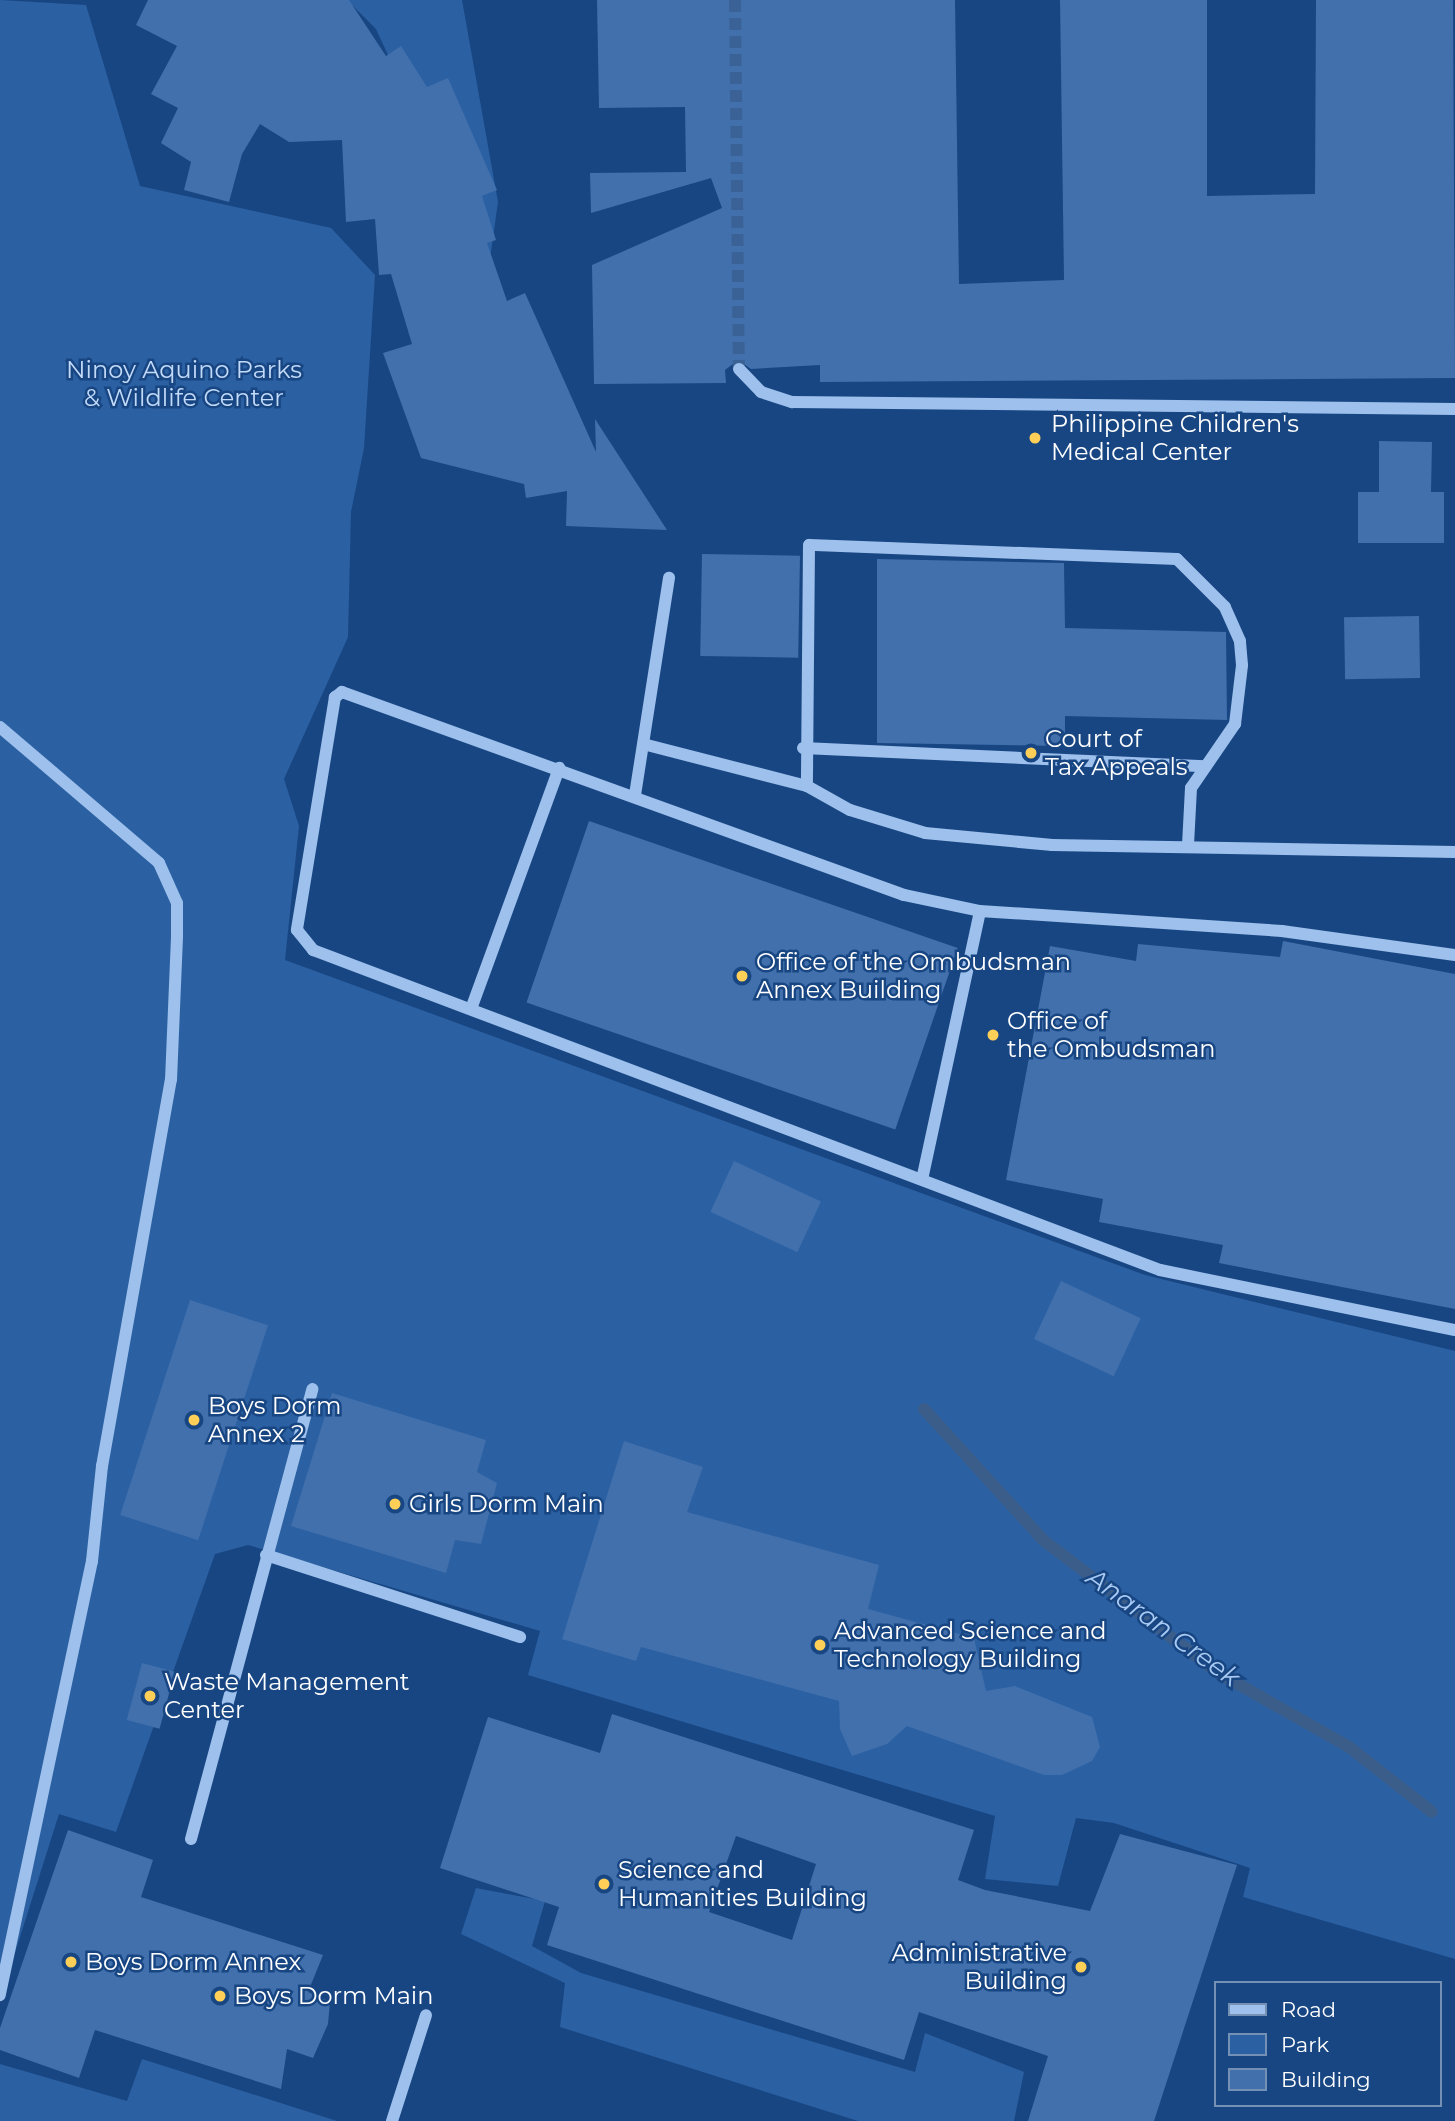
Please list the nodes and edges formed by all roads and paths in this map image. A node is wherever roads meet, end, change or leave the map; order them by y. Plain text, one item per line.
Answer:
1 (739, 369) dead end
2 (1455, 409) edge
3 (669, 578) dead end
4 (0, 727) edge
5 (647, 746) junction
6 (803, 748) junction
7 (1205, 766) junction
8 (559, 768) junction
9 (807, 786) junction
10 (635, 795) junction
11 (1188, 845) junction
12 (1455, 852) edge
13 (980, 911) junction
14 (1455, 955) edge
15 (471, 1009) junction
16 (923, 1175) junction
17 (1455, 1330) edge
18 (312, 1390) dead end
19 (267, 1555) junction
20 (520, 1637) dead end
21 (191, 1839) dead end
22 (0, 1995) edge
23 (426, 2015) dead end
24 (392, 2121) edge

1 - 2 lane
3 - 5 lane
4 - 22 lane
5 - 9 lane
5 - 10 lane
6 - 7 lane
6 - 7 lane
6 - 9 lane
7 - 11 lane
8 - 10 lane
8 - 15 lane
8 - 15 lane
9 - 11 lane
10 - 13 lane
11 - 12 lane
13 - 14 lane
13 - 16 lane
15 - 16 lane
16 - 17 lane
18 - 19 lane
19 - 20 lane
19 - 21 lane
23 - 24 lane

